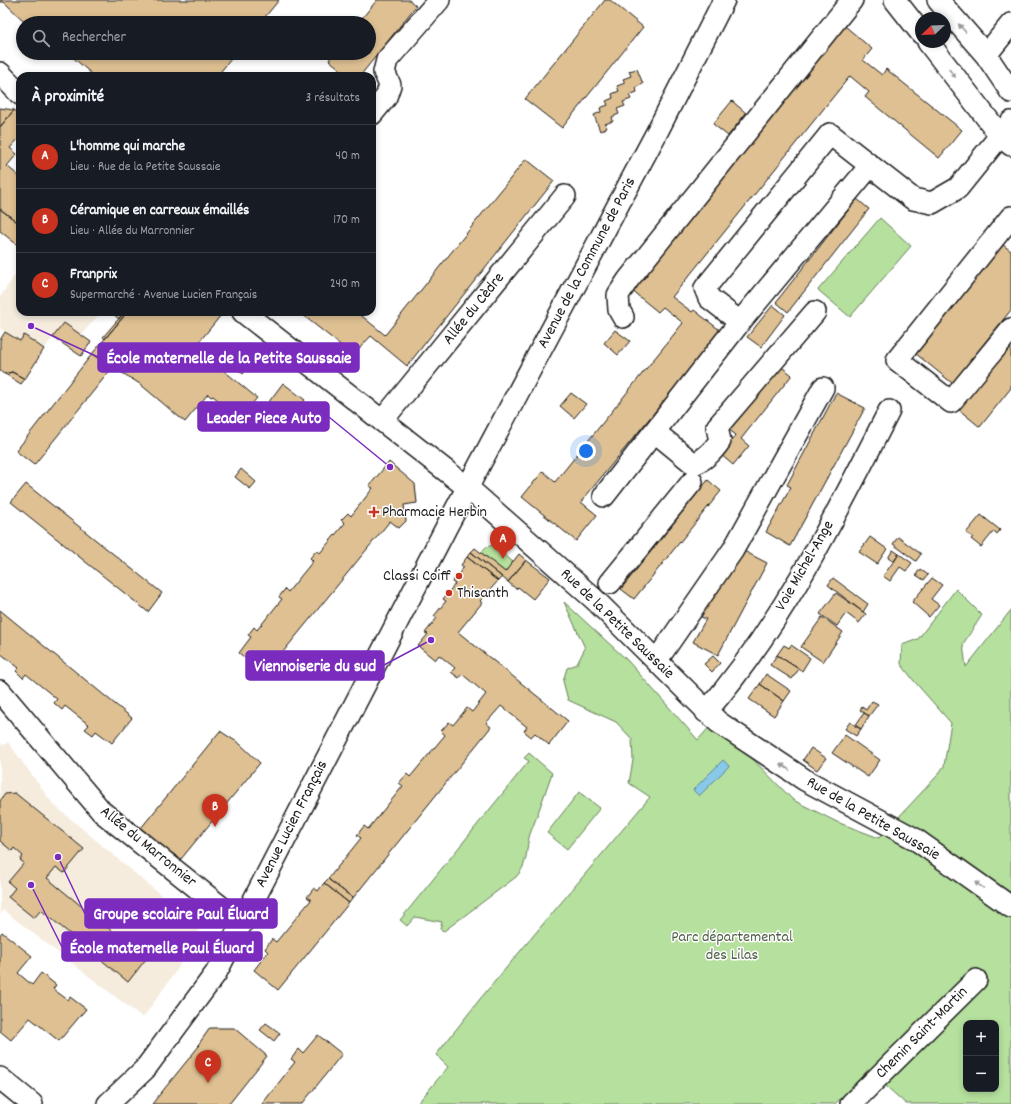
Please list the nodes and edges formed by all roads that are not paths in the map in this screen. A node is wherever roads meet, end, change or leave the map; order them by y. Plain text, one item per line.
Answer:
1 (439, 0) edge
2 (724, 0) edge
3 (852, 0) edge
4 (895, 0) edge
5 (938, 0) edge
6 (1011, 24) edge
7 (915, 25) edge
8 (933, 48) edge
9 (986, 54) junction
10 (0, 73) edge
11 (16, 90) edge
12 (1011, 92) edge
13 (376, 109) edge
14 (1008, 134) edge
15 (870, 166) junction
16 (565, 196) dead end
17 (1011, 217) edge
18 (815, 312) dead end
19 (248, 316) edge
20 (623, 317) dead end
21 (740, 322) junction
22 (1011, 329) edge
23 (823, 388) dead end
24 (889, 411) dead end
25 (382, 421) junction
26 (655, 432) junction
27 (692, 482) dead end
28 (468, 488) junction
29 (604, 496) dead end
30 (448, 524) joint
31 (610, 583) dead end
32 (657, 660) junction
33 (0, 691) edge
34 (706, 712) junction
35 (1011, 907) edge
36 (241, 923) junction
37 (976, 980) dead end
38 (0, 1078) edge
39 (32, 1104) edge
40 (108, 1104) edge
41 (850, 1104) edge

1 - 13 street
2 - 28 street, Avenue de la Commune de Paris
3 - 20 street
4 - 7 street
9 -> 5 street
6 - 9 street
8 -> 14 street
9 - 12 street
10 - 11 street
14 - 15 street
15 - 21 street
15 - 21 street
16 - 25 street, Allée du Cèdre
17 - 22 street
18 - 26 street
19 - 25 street, Rue de la Petite Saussaie
21 - 26 street
23 - 32 street
24 - 34 street, Voie Michel-Ange
25 - 28 street, Rue de la Petite Saussaie
26 - 29 street
27 - 31 street
28 - 30 street, Avenue de la Commune de Paris
28 - 32 street, Rue de la Petite Saussaie
30 - 36 street, Avenue Lucien Français
32 - 34 street, Rue de la Petite Saussaie
33 - 36 street, Allée du Marronnier
35 -> 34 street, Rue de la Petite Saussaie
36 - 40 street, Avenue Lucien Français
37 - 41 street, Chemin Saint-Martin
38 - 39 street

